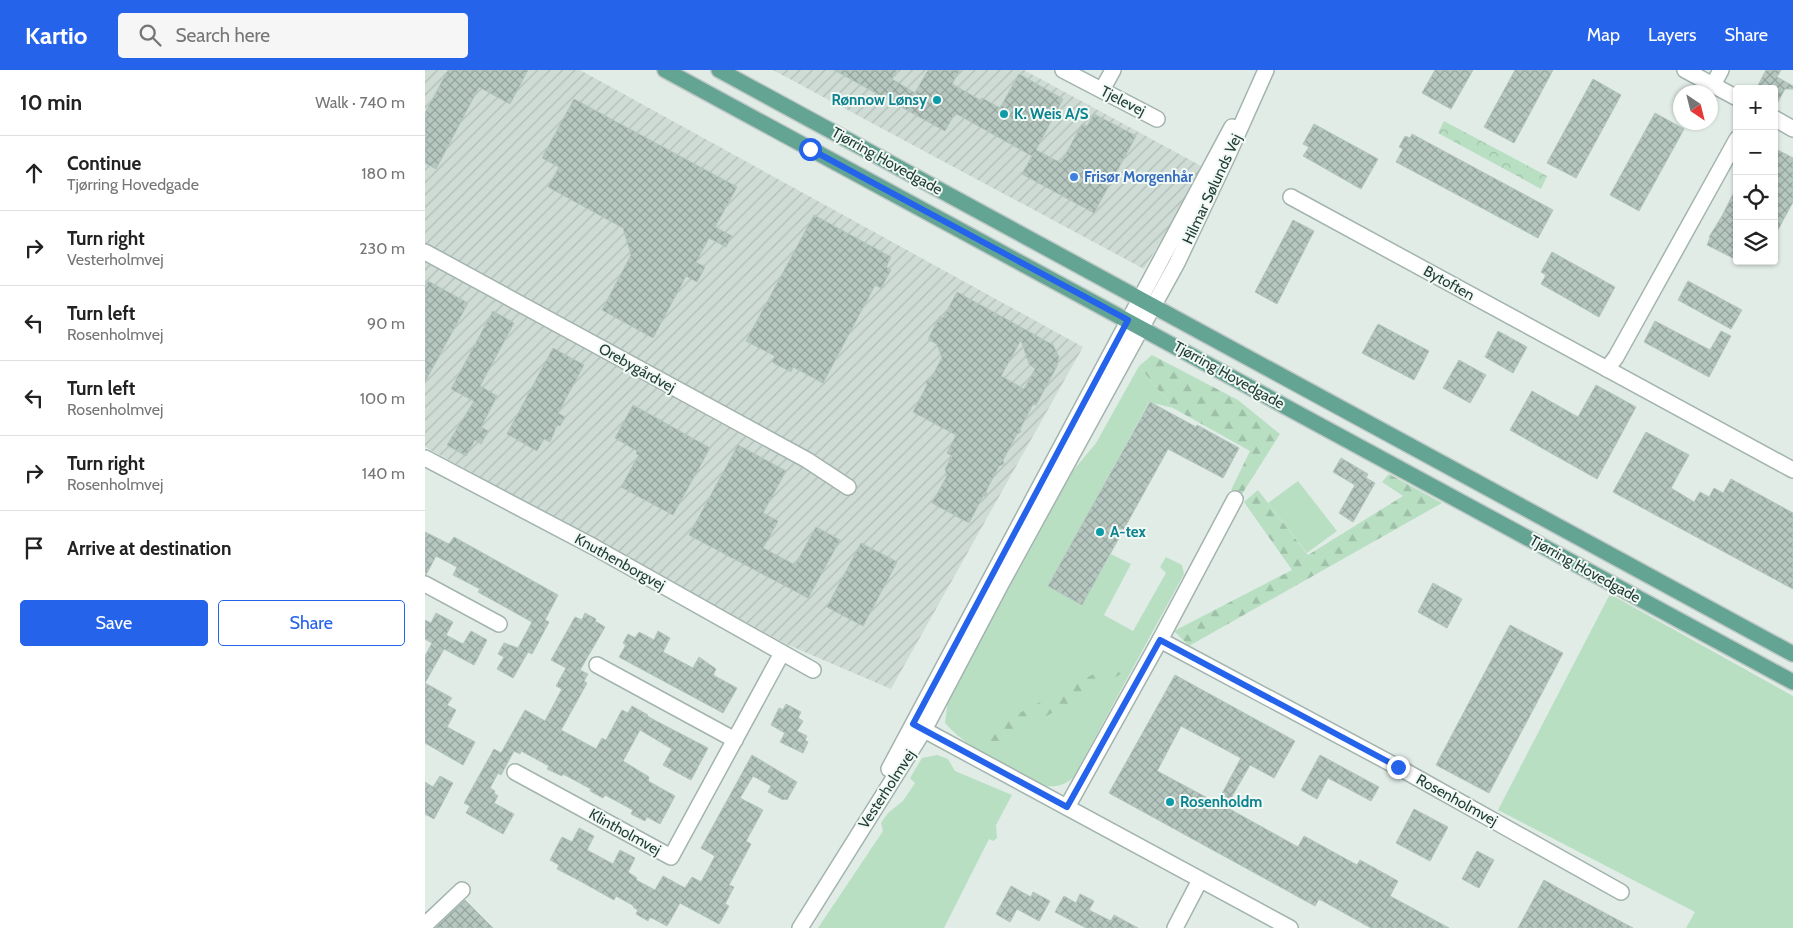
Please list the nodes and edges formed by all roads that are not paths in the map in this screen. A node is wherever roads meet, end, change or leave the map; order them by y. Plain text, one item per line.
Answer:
1 (665, 70) edge
2 (719, 70) edge
3 (1063, 70) edge
4 (1113, 70) edge
5 (1266, 70) edge
6 (1685, 70) edge
7 (1721, 70) edge
8 (1713, 85) joint
9 (1718, 88) edge
10 (1102, 90) junction
11 (1733, 96) edge
12 (1157, 119) dead end
13 (1778, 120) edge
14 (1793, 129) edge
15 (1733, 145) edge
16 (1291, 197) dead end
17 (425, 252) edge
18 (1139, 298) junction
19 (1153, 306) junction
20 (1134, 324) junction
21 (1607, 369) junction
22 (425, 458) edge
23 (1793, 470) edge
24 (848, 486) dead end
25 (1235, 499) dead end
26 (425, 584) edge
27 (499, 624) dead end
28 (1160, 640) junction
29 (782, 653) junction
30 (1793, 654) edge
31 (597, 666) dead end
32 (813, 670) dead end
33 (1793, 682) edge
34 (918, 727) junction
35 (735, 740) junction
36 (515, 772) dead end
37 (1067, 807) junction
38 (1200, 880) junction
39 (462, 890) dead end
40 (1621, 892) dead end
41 (425, 925) edge
42 (800, 928) edge
43 (1175, 928) edge
44 (1290, 928) edge

1 - 20 main road, Tjørring Hovedgade
2 - 18 main road, Tjørring Hovedgade
3 - 10 street, Tjelevej
4 - 10 street
5 - 18 street, Hilmar Sølunds Vej
5 - 19 street, Hilmar Sølunds Vej
6 - 8 street
7 - 8 street
9 - 11 street
10 - 12 street, Tjelevej
13 - 14 street
15 - 21 street
16 - 21 street, Bytoften
17 - 24 street, Orebygårdvej
18 - 19 main road, Tjørring Hovedgade
18 - 20 street, Hilmar Sølunds Vej
19 - 20 street, Vesterholmvej
19 - 30 main road, Tjørring Hovedgade
20 - 33 main road, Tjørring Hovedgade
20 - 34 street, Vesterholmvej
21 - 23 street, Bytoften
22 - 29 street, Knuthenborgvej
25 - 28 street
26 - 27 street
28 - 37 street
28 - 40 street, Rosenholmvej
29 - 32 street, Knuthenborgvej
29 - 35 street, Klintholmvej
31 - 35 street
34 - 37 street
34 - 42 street, Vesterholmvej
35 - 36 street, Klintholmvej
37 - 38 street
38 - 43 street
38 - 44 street
39 - 41 street

